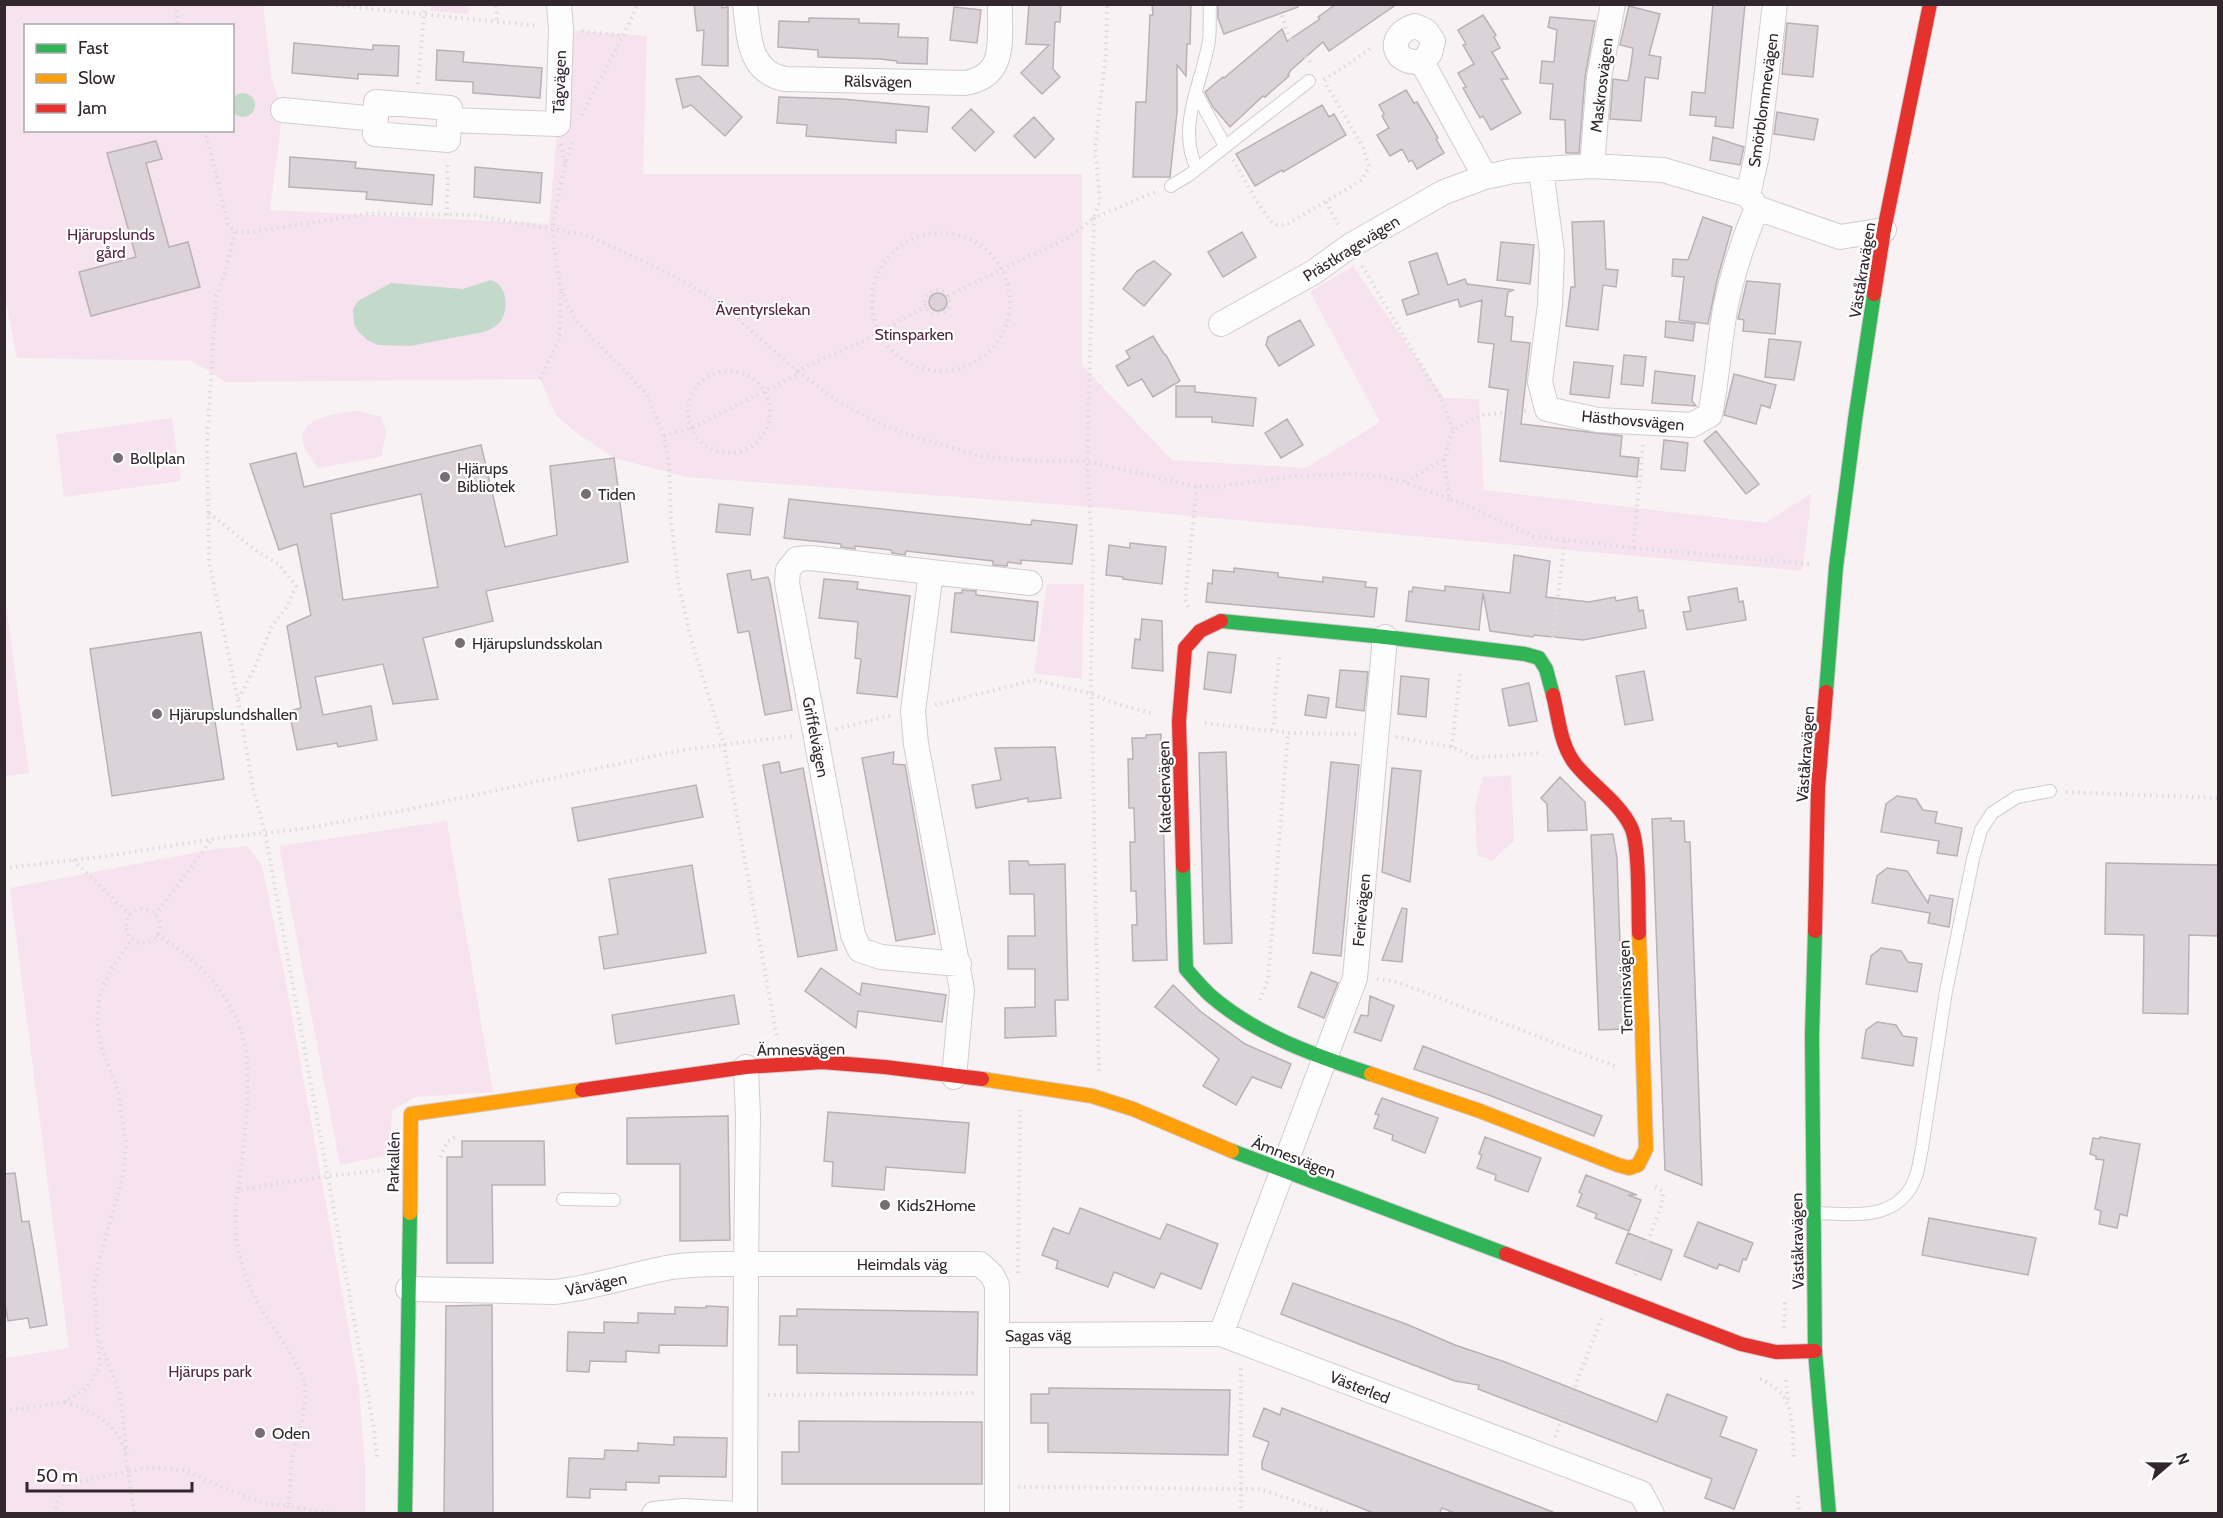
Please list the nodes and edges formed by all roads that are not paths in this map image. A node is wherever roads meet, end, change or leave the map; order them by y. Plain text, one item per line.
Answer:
1 (559, 4) edge
2 (746, 4) edge
3 (1000, 4) edge
4 (1210, 4) edge
5 (1613, 4) edge
6 (1775, 4) edge
7 (1930, 4) edge
8 (1422, 62) dead end
9 (1309, 81) dead end
10 (1196, 93) junction
11 (283, 110) dead end
12 (376, 119) junction
13 (449, 130) junction
14 (1225, 146) junction
15 (1592, 166) junction
16 (1197, 169) junction
17 (1541, 170) junction
18 (1485, 177) junction
19 (1171, 186) road end
20 (1752, 201) junction
21 (1884, 230) junction
22 (1221, 324) dead end
23 (932, 572) junction
24 (1030, 583) dead end
25 (1385, 637) junction
26 (2050, 791) road end
27 (959, 964) junction
28 (1325, 1058) junction
29 (746, 1067) junction
30 (954, 1077) junction
31 (1283, 1170) junction
32 (563, 1199) dead end
33 (614, 1200) dead end
34 (1814, 1213) junction
35 (746, 1264) junction
36 (408, 1289) junction
37 (1221, 1334) junction
38 (997, 1335) junction
39 (1815, 1351) junction
40 (405, 1514) edge
41 (654, 1514) edge
42 (738, 1514) edge
43 (745, 1514) edge
44 (997, 1514) edge
45 (1652, 1514) edge
46 (1829, 1514) edge

1 - 13 street, Tågvägen
2 - 3 street, Rälsvägen
4 - 10 lane
5 - 15 street, Maskrosvägen
6 - 20 street, Smörblommevägen
7 - 21 street, Väståkravägen
8 - 18 street
9 - 14 lane
10 - 14 lane
10 - 16 lane
11 - 12 street
12 - 13 street, Tågvägen
12 - 13 street
14 - 16 lane
15 - 17 street, Prästkragevägen
15 - 20 street, Prästkragevägen
16 - 19 lane
17 - 18 street, Prästkragevägen
17 - 20 street, Hästhovsvägen
18 - 22 street, Prästkragevägen
20 - 21 street, Prästkragevägen
21 - 34 street, Väståkravägen
23 - 24 street, Griffelvägen
23 - 27 street
23 - 27 street, Griffelvägen
25 - 28 street, Ferievägen
25 - 28 street, Katedervägen
25 - 28 street, Terminsvägen
26 - 34 lane
27 - 30 street
28 - 31 street, Ferievägen
29 - 30 street, Ämnesvägen
29 - 35 street
29 - 36 street, Parkallén
30 - 31 street, Ämnesvägen
31 - 37 street
31 - 39 street, Ämnesvägen
32 - 33 lane
34 - 39 street, Väståkravägen
35 - 36 street, Vårvägen
35 - 38 street, Heimdals väg
35 - 43 street
36 - 40 street, Parkallén
37 - 38 street, Sagas väg
37 - 45 street, Västerled
38 - 44 street, Sagas väg
39 - 46 street, Väståkravägen
41 - 42 street

